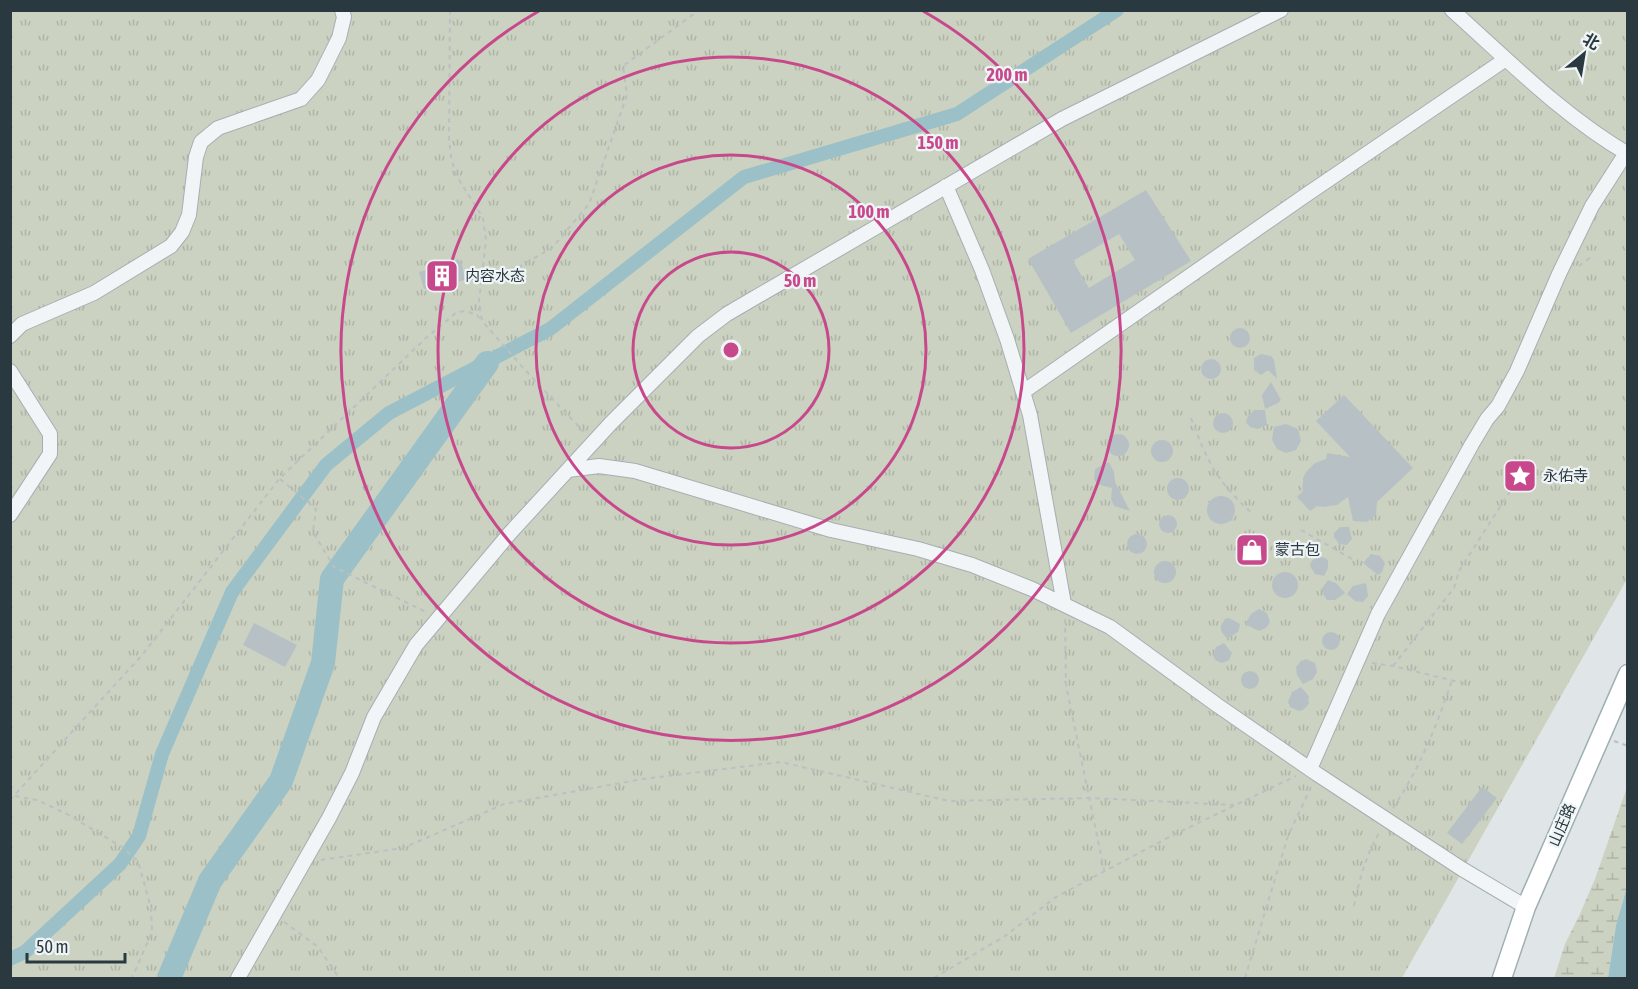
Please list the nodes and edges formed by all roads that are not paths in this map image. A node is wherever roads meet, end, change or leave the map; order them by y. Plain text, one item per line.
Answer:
1 (342, 10) edge
2 (1281, 10) edge
3 (1452, 10) edge
4 (1506, 59) junction
5 (1627, 154) edge
6 (946, 186) junction
7 (10, 336) edge
8 (10, 371) edge
9 (1023, 392) junction
10 (568, 470) junction
11 (10, 515) edge
12 (1064, 604) junction
13 (1628, 674) edge
14 (1313, 772) junction
15 (1526, 907) junction
16 (238, 978) edge
17 (1502, 978) edge

1 - 7 lane
2 - 6 lane
3 - 4 lane
4 - 5 lane
4 - 9 lane
5 - 14 lane
6 - 9 lane
6 - 10 lane
8 - 11 lane
9 - 12 lane
10 - 12 lane
10 - 16 lane
12 - 14 lane
13 - 15 main road, 山庄路
14 - 15 lane
15 - 17 main road, 山庄路

